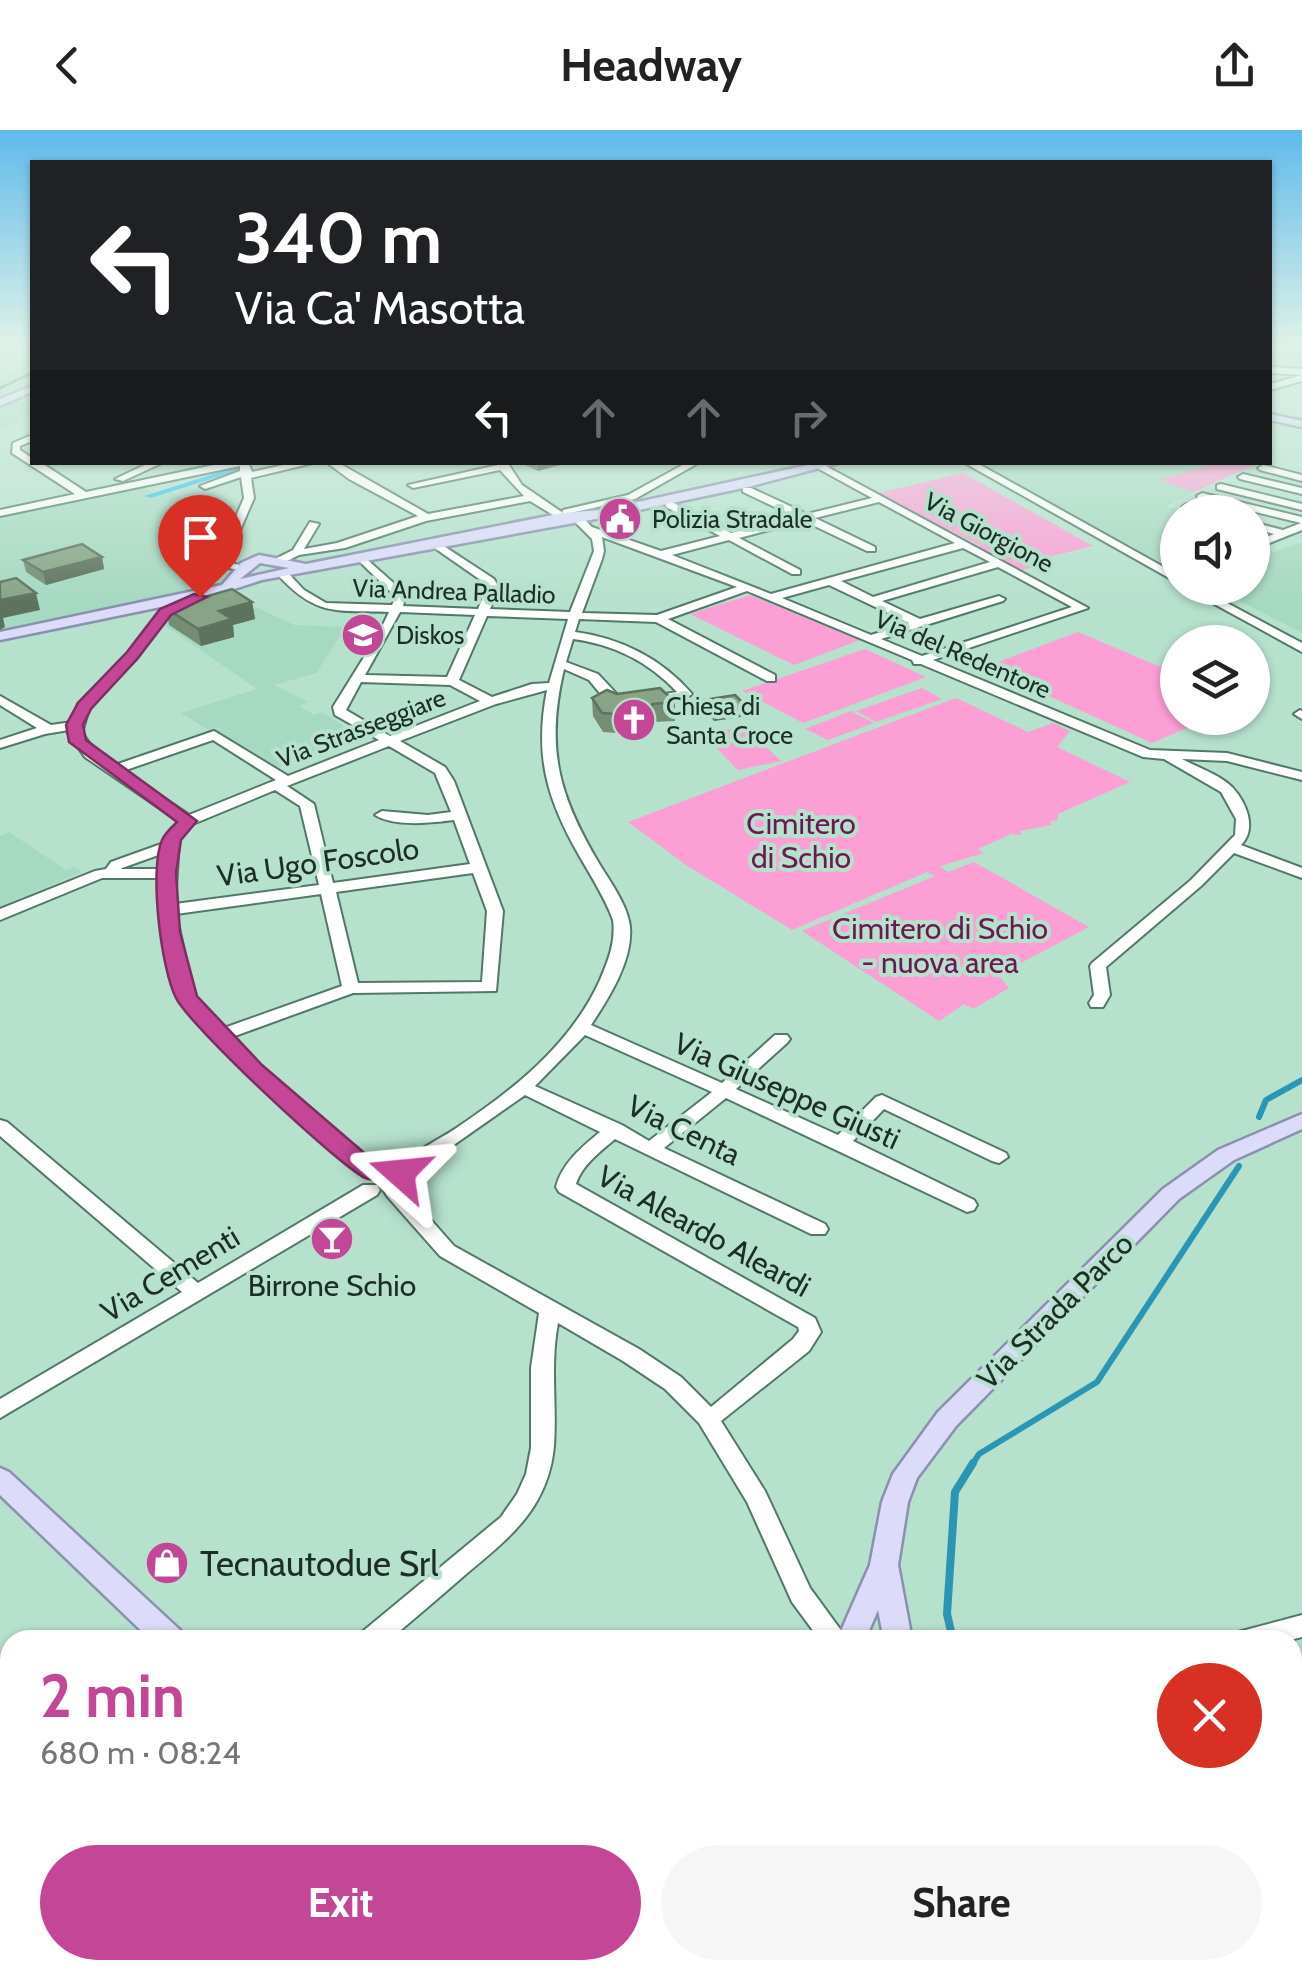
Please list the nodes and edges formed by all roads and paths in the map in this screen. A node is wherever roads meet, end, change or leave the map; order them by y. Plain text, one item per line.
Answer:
1 (30, 439) edge
2 (11, 450) junction
3 (30, 450) edge
4 (30, 462) edge
5 (35, 465) edge
6 (122, 465) edge
7 (153, 465) edge
8 (280, 465) edge
9 (334, 465) edge
10 (502, 465) edge
11 (691, 465) edge
12 (826, 465) edge
13 (972, 465) edge
14 (822, 466) junction
15 (246, 468) edge
16 (1263, 468) dead end
17 (135, 473) junction
18 (1243, 477) dead end
19 (1302, 478) edge
20 (413, 485) dead end
21 (205, 486) dead end
22 (1222, 487) dead end
23 (747, 490) dead end
24 (1302, 491) edge
25 (82, 494) junction
26 (531, 498) junction
27 (880, 498) junction
28 (670, 505) dead end
29 (1302, 507) edge
30 (0, 513) edge
31 (1270, 514) edge
32 (426, 517) junction
33 (569, 517) junction
34 (805, 517) junction
35 (1302, 523) edge
36 (314, 524) dead end
37 (1270, 530) edge
38 (1285, 534) junction
39 (728, 536) junction
40 (1302, 537) edge
41 (594, 538) junction
42 (1270, 539) edge
43 (433, 542) junction
44 (964, 544) junction
45 (870, 549) dead end
46 (662, 554) junction
47 (363, 558) junction
48 (999, 563) junction
49 (288, 565) junction
50 (241, 566) junction
51 (1160, 567) edge
52 (796, 572) dead end
53 (259, 577) junction
54 (829, 580) junction
55 (746, 588) junction
56 (216, 590) junction
57 (768, 598) junction
58 (998, 599) dead end
59 (871, 601) junction
60 (1222, 605) edge
61 (397, 611) junction
62 (484, 615) junction
63 (575, 616) junction
64 (658, 618) junction
65 (916, 622) junction
66 (569, 635) junction
67 (0, 636) edge
68 (869, 639) junction
69 (1302, 648) edge
70 (918, 661) junction
71 (560, 665) junction
72 (357, 678) junction
73 (770, 678) dead end
74 (452, 682) junction
75 (553, 686) junction
76 (0, 700) edge
77 (491, 702) junction
78 (75, 725) junction
79 (49, 728) junction
80 (390, 740) junction
81 (0, 744) edge
82 (1161, 755) junction
83 (112, 770) junction
84 (1302, 776) edge
85 (282, 783) junction
86 (382, 815) dead end
87 (458, 816) junction
88 (188, 821) junction
89 (170, 846) junction
90 (1232, 846) junction
91 (476, 868) junction
92 (114, 872) junction
93 (166, 873) junction
94 (1302, 873) edge
95 (328, 889) junction
96 (166, 910) junction
97 (0, 916) edge
98 (351, 988) junction
99 (1097, 1003) dead end
100 (584, 1028) junction
101 (220, 1035) junction
102 (781, 1039) dead end
103 (522, 1087) junction
104 (723, 1092) junction
105 (1302, 1121) edge
106 (0, 1126) edge
107 (615, 1129) junction
108 (841, 1144) junction
109 (654, 1147) junction
110 (999, 1156) dead end
111 (372, 1181) junction
112 (397, 1182) junction
113 (968, 1206) dead end
114 (818, 1229) dead end
115 (197, 1293) junction
116 (550, 1312) junction
117 (0, 1410) edge
118 (708, 1417) junction
119 (0, 1479) edge
120 (884, 1564) junction
121 (159, 1630) edge
122 (383, 1630) edge
123 (827, 1630) edge
124 (855, 1630) edge
125 (896, 1630) edge

1 - 2 street
2 - 3 street
2 - 4 street
5 - 25 street
6 - 17 street
7 - 17 street
8 - 15 street
9 - 32 street
10 - 20 street
10 - 26 street
11 - 33 street
12 - 14 main road
13 - 51 street
14 - 27 street, Via Giorgione
14 - 33 main road
15 - 21 street
15 - 25 street
15 - 50 street
16 - 19 street
17 - 25 street
18 - 24 street
22 - 29 street
23 - 34 street
25 - 30 street
26 - 32 street
26 - 33 street
27 - 34 street
27 - 44 street, Via Giorgione
28 - 39 street
31 - 35 street
32 - 49 street
33 - 41 street
33 - 43 main road
34 - 39 street
34 - 45 street
35 - 38 street
36 - 49 street
37 - 38 street
38 - 40 street
38 - 42 street
39 - 46 street
39 - 52 street
41 - 46 street, Via del Redentore
41 - 63 street
43 - 47 main road
43 - 62 street
44 - 48 street, Via Giorgione
44 - 54 street
46 - 55 street, Via del Redentore
47 - 49 main road
47 - 61 street
48 - 59 street
48 - 70 street, Via Giorgione
49 - 50 main road
49 - 53 main road
49 - 61 street, Via Andrea Palladio
50 - 53 main road
50 - 56 main road
53 - 56 main road
54 - 57 street
54 - 59 street
55 - 57 street, Via del Redentore
55 - 64 street
56 - 67 main road
56 - 78 street
57 - 68 street, Via del Redentore
58 - 65 street
59 - 65 street
60 - 69 street
61 - 62 street, Via Andrea Palladio
61 - 72 street
62 - 63 street, Via Andrea Palladio
62 - 74 street
63 - 64 street, Via Andrea Palladio
63 - 66 street
64 - 73 street
65 - 68 street
66 - 71 street
66 - 71 street
68 - 70 street, Via del Redentore
70 - 82 street, Via del Redentore
71 - 75 street
72 - 74 street
72 - 80 street
74 - 77 street
75 - 77 street, Via Strasseggiare
75 - 100 street
76 - 79 street
77 - 80 street, Via Strasseggiare
78 - 79 street
78 - 83 street
79 - 81 street
80 - 85 street, Via Strasseggiare
80 - 87 street
82 - 84 street, Via del Redentore
82 - 90 street
83 - 85 street
83 - 88 street
85 - 88 street, Via Strasseggiare
85 - 95 street
86 - 87 street
87 - 91 street
88 - 89 street
89 - 92 street
89 - 93 street
90 - 94 street
90 - 99 street
91 - 95 street, Via Ugo Foscolo
91 - 98 street
92 - 93 street
92 - 97 street
93 - 96 street
95 - 96 street, Via Ugo Foscolo
95 - 98 street
96 - 101 street
98 - 101 street
100 - 103 street
100 - 104 street, Via Giuseppe Giusti
101 - 111 street
102 - 104 street
103 - 107 street, Via Centa
103 - 112 street
104 - 108 street, Via Giuseppe Giusti
104 - 109 street
105 - 120 main road, Via Strada Parco
106 - 115 street
107 - 109 street, Via Centa
107 - 118 street, Via Aleardo Aleardi
108 - 110 street
108 - 113 street, Via Giuseppe Giusti
109 - 114 street, Via Centa
111 - 112 street
111 - 115 street, Via Cementi
112 - 116 street
115 - 117 street, Via Cementi
116 - 118 street
116 - 122 street
118 - 123 street
119 - 121 main road
120 - 124 main road, Via Strada Parco
120 - 125 main road, Via Strada Parco

